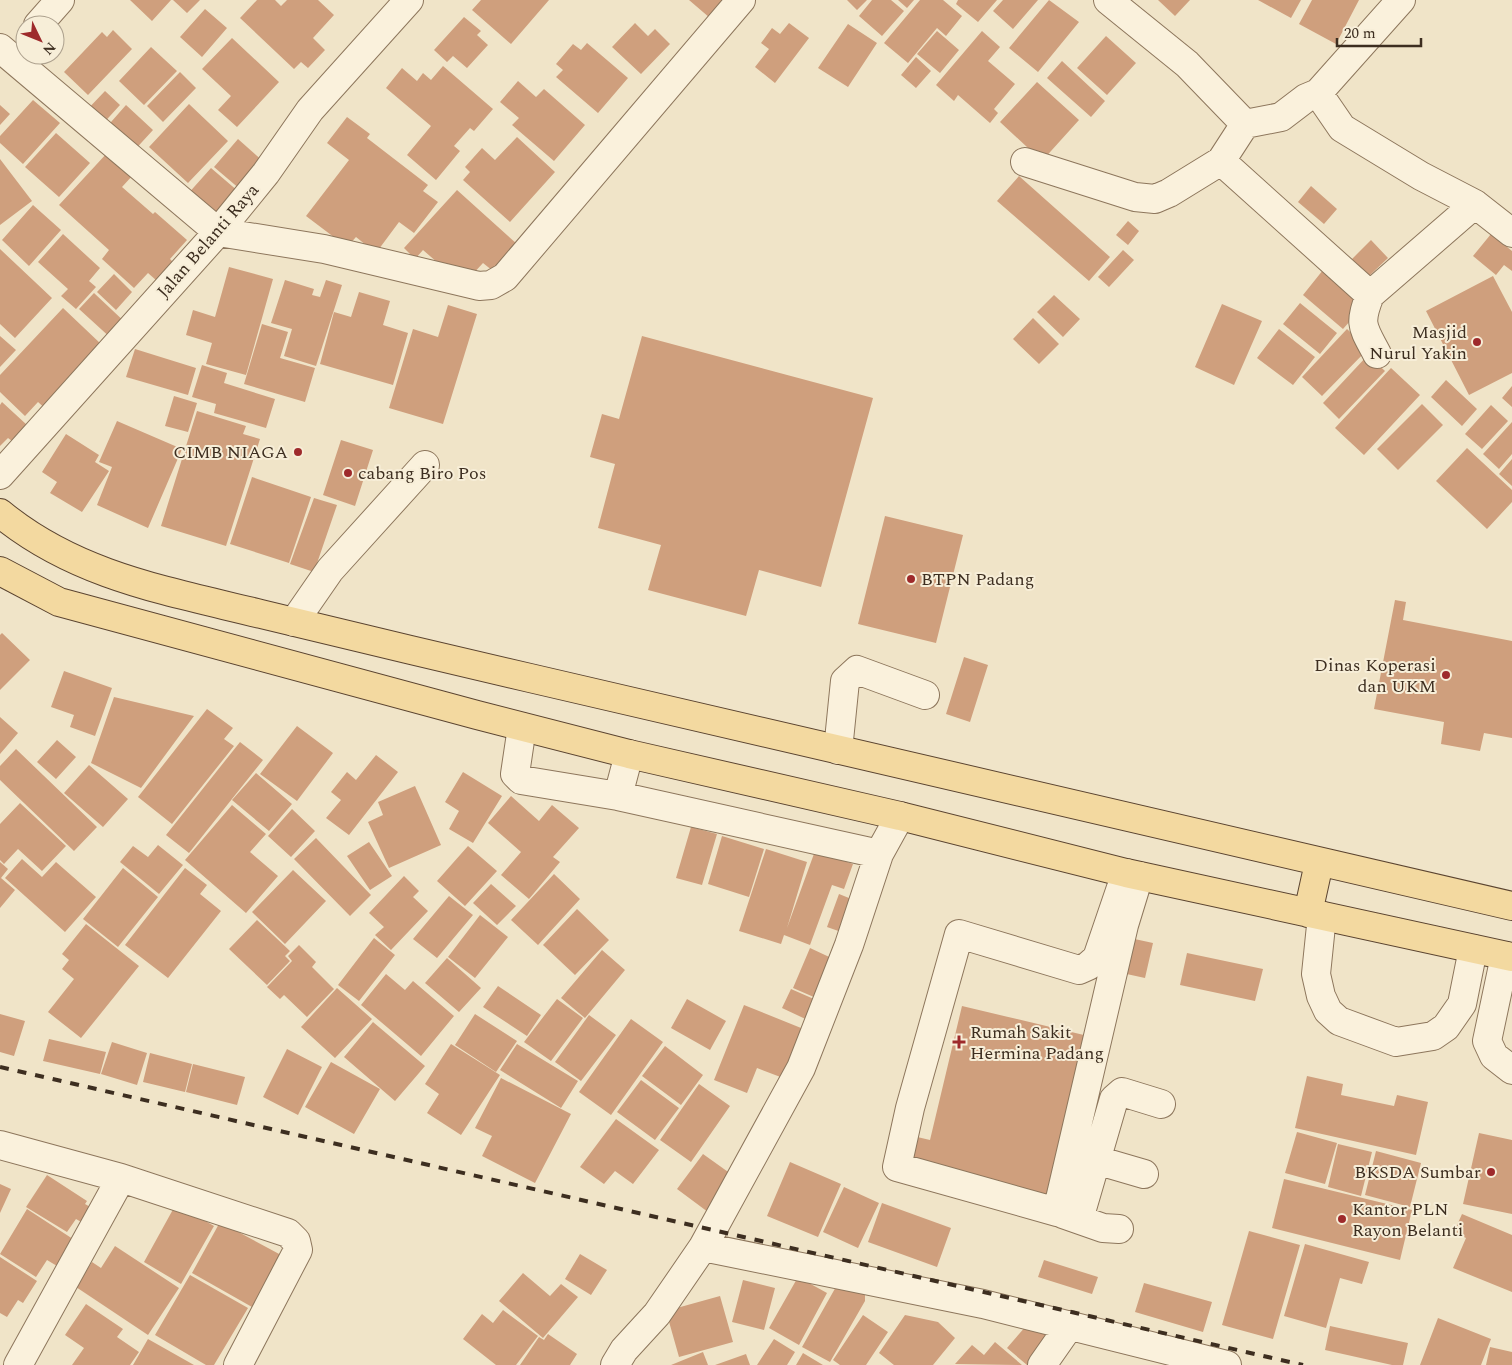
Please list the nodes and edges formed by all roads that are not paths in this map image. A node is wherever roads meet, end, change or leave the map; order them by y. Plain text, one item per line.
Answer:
1 (60, 0) edge
2 (409, 0) edge
3 (741, 0) edge
4 (1108, 0) edge
5 (1401, 0) edge
6 (47, 15) edge
7 (12, 48) edge
8 (1318, 93) junction
9 (1245, 124) junction
10 (1221, 161) junction
11 (1025, 162) dead end
12 (1475, 204) junction
13 (218, 232) junction
14 (1512, 233) edge
15 (1370, 295) junction
16 (1377, 354) dead end
17 (425, 465) dead end
18 (0, 475) edge
19 (0, 513) edge
20 (0, 571) edge
21 (294, 622) junction
22 (925, 695) dead end
23 (522, 727) junction
24 (838, 750) junction
25 (629, 754) junction
26 (618, 796) junction
27 (900, 816) junction
28 (879, 854) junction
29 (1319, 863) junction
30 (1133, 874) junction
31 (1512, 906) edge
32 (1315, 915) junction
33 (1473, 948) junction
34 (1509, 956) edge
35 (1512, 1070) edge
36 (1161, 1104) dead end
37 (0, 1145) edge
38 (1096, 1160) junction
39 (1144, 1174) dead end
40 (121, 1178) junction
41 (1068, 1216) junction
42 (1119, 1229) dead end
43 (703, 1247) junction
44 (1070, 1325) junction
45 (18, 1365) edge
46 (238, 1365) edge
47 (615, 1365) edge
48 (1042, 1365) edge
49 (1227, 1365) edge

1 - 6 street
2 - 13 street, Jalan Belanti Raya
3 - 13 street
4 - 9 street
5 - 8 street
7 - 13 street
8 - 9 street
8 - 12 street
9 - 10 street
10 - 11 street
10 - 15 street
12 - 14 street
12 - 15 street
13 - 18 street, Jalan Belanti Raya
15 - 16 street
17 - 21 street
19 - 21 main road
20 - 23 main road
21 - 24 main road
22 - 24 street
23 - 25 main road
23 - 26 street
24 - 29 main road
25 - 26 street
25 - 27 main road
26 - 28 street
27 - 28 street
27 - 30 main road
28 - 43 street
29 - 31 main road
29 - 32 main road
30 - 32 main road
30 - 41 street
30 - 41 street
32 - 33 main road
32 - 33 street
33 - 34 main road
34 - 35 street
36 - 38 street
37 - 40 street
38 - 39 street
38 - 41 street
40 - 45 street
40 - 46 street
41 - 42 street
43 - 44 street
43 - 47 street
44 - 48 street
44 - 49 street

